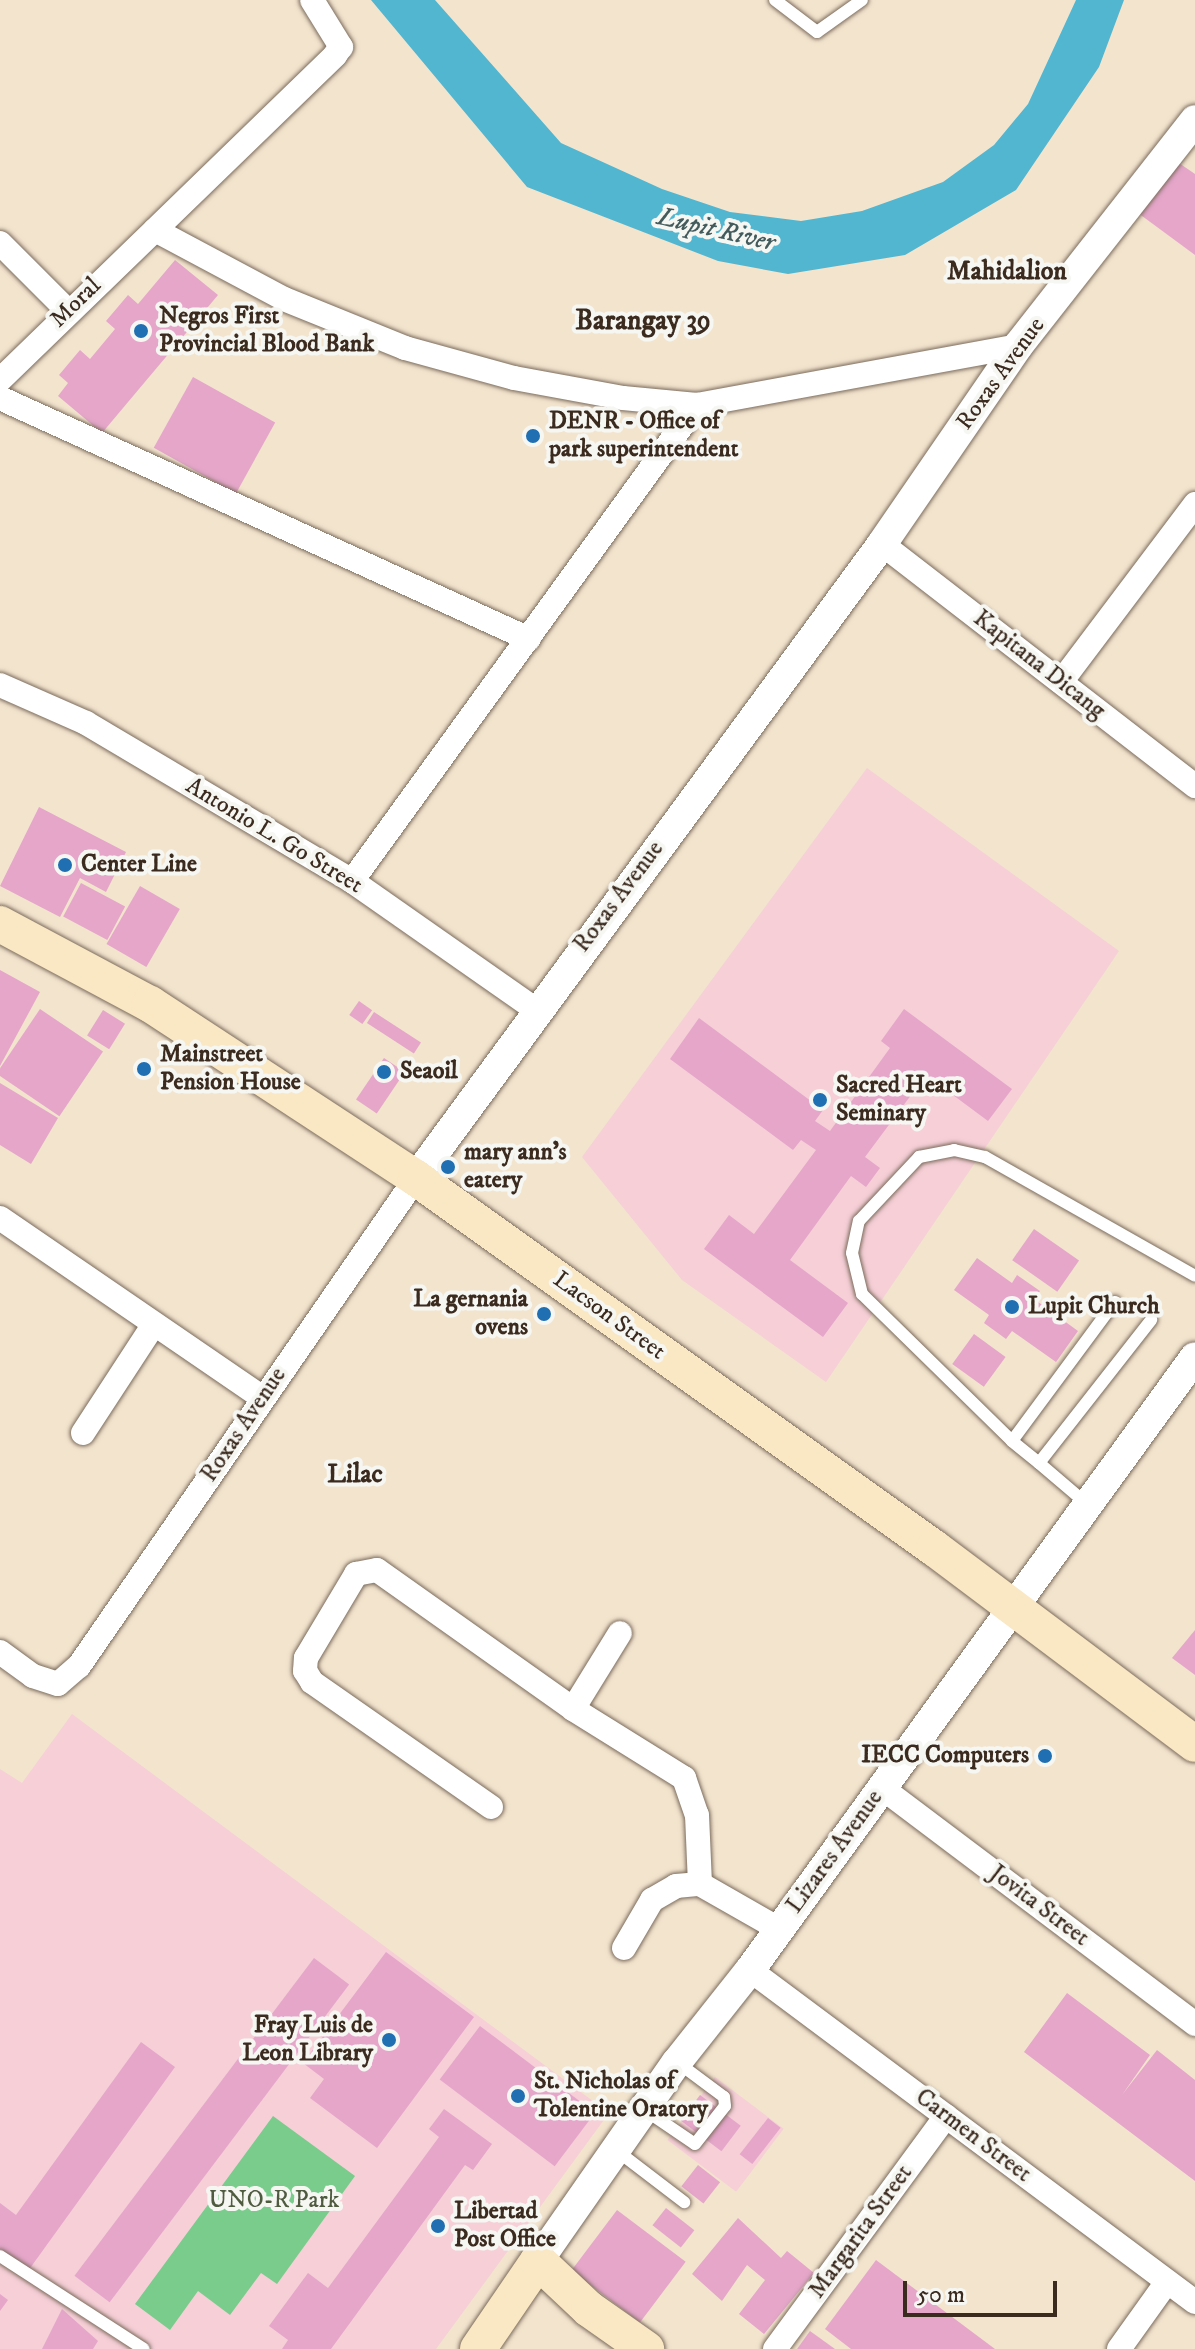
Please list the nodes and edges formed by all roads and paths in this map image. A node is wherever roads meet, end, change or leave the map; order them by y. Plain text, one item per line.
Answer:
1 (312, 0) edge
2 (775, 0) edge
3 (862, 0) edge
4 (1195, 120) edge
5 (155, 230) junction
6 (0, 243) edge
7 (67, 310) junction
8 (1018, 346) junction
9 (0, 380) edge
10 (0, 398) edge
11 (697, 405) junction
12 (1195, 504) edge
13 (882, 544) junction
14 (529, 639) junction
15 (1061, 682) junction
16 (0, 685) edge
17 (1195, 786) edge
18 (352, 881) junction
19 (0, 924) edge
20 (535, 1009) junction
21 (416, 1178) junction
22 (0, 1218) edge
23 (1195, 1276) edge
24 (1115, 1302) dead end
25 (1151, 1320) dead end
26 (154, 1324) junction
27 (1195, 1357) edge
28 (263, 1398) junction
29 (83, 1433) dead end
30 (1012, 1441) junction
31 (1039, 1463) junction
32 (1090, 1507) junction
33 (1013, 1609) junction
34 (620, 1633) dead end
35 (0, 1652) edge
36 (573, 1709) junction
37 (1195, 1744) edge
38 (882, 1788) junction
39 (491, 1807) dead end
40 (700, 1884) junction
41 (779, 1929) junction
42 (624, 1948) dead end
43 (750, 1970) junction
44 (1195, 2024) edge
45 (677, 2062) junction
46 (644, 2109) junction
47 (946, 2116) junction
48 (616, 2150) junction
49 (684, 2202) dead end
50 (0, 2256) edge
51 (538, 2261) junction
52 (1167, 2282) junction
53 (512, 2299) junction
54 (1195, 2302) edge
55 (589, 2309) junction
56 (144, 2349) edge
57 (478, 2349) edge
58 (646, 2349) edge
59 (775, 2349) edge
60 (1119, 2349) edge

1 - 5 street, Moral
2 - 3 lane
4 - 8 street, Roxas Avenue
5 - 7 street, Moral
5 - 11 street
6 - 7 street
7 - 9 street, Moral
8 - 11 street
8 - 13 street, Roxas Avenue
10 - 14 street
11 - 14 street
12 - 15 street
13 - 15 street, Kapitana Dicang
13 - 20 street, Roxas Avenue
14 - 18 street
15 - 17 street, Kapitana Dicang
16 - 18 street, Antonio L. Go Street
18 - 20 street, Antonio L. Go Street
19 - 21 main road, Lacson Street
20 - 21 street, Roxas Avenue
21 - 28 street, Roxas Avenue
21 - 33 main road, Lacson Street
22 - 26 street
23 - 30 lane
24 - 30 lane
25 - 31 lane
26 - 28 street
26 - 29 street
27 - 32 street, Lizares Avenue
28 - 35 street, Roxas Avenue
30 - 31 lane
31 - 32 lane
32 - 33 street, Lizares Avenue
33 - 37 main road, Lacson Street
33 - 38 street, Lizares Avenue
34 - 36 street
36 - 39 street
36 - 40 street
38 - 41 street, Lizares Avenue
38 - 44 street, Jovita Street
40 - 41 street
40 - 42 street
41 - 43 street, Lizares Avenue
43 - 45 street, Lizares Avenue
43 - 47 street, Carmen Street
45 - 46 street, Lizares Avenue
45 - 46 lane
46 - 48 street, Lizares Avenue
47 - 52 street, Carmen Street
47 - 59 street, Margarita Street
48 - 49 lane
48 - 51 street, Lizares Avenue
50 - 56 lane
51 - 53 main road, Lizares Avenue
51 - 55 main road
52 - 54 street, Carmen Street
52 - 60 street
53 - 55 main road
53 - 57 main road, Lizares Avenue
55 - 58 main road

